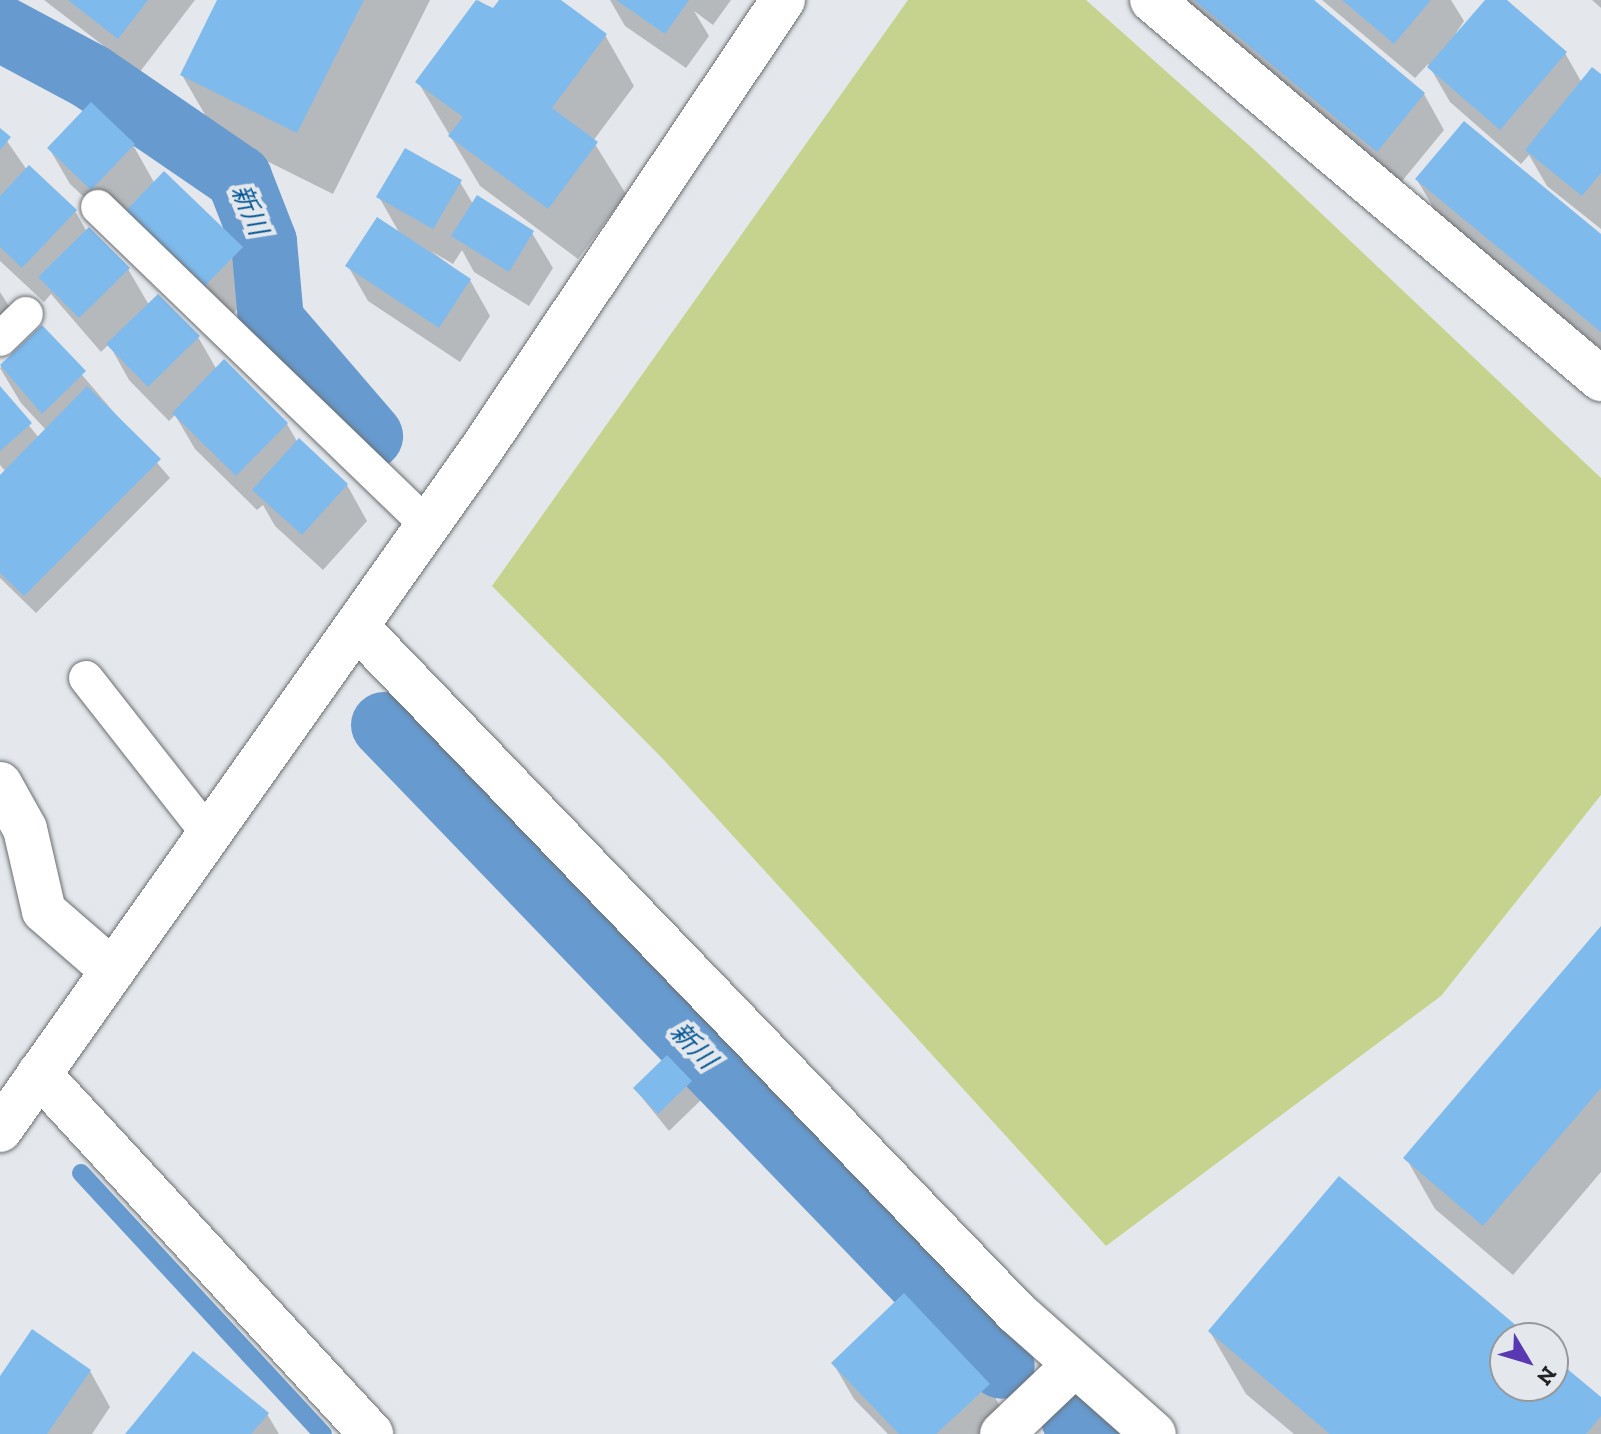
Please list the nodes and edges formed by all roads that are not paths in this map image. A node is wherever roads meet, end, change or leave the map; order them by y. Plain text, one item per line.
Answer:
1 (783, 0) edge
2 (1152, 0) edge
3 (98, 207) dead end
4 (26, 314) dead end
5 (0, 339) edge
6 (1601, 379) edge
7 (427, 525) junction
8 (357, 627) junction
9 (86, 678) dead end
10 (0, 784) edge
11 (209, 835) junction
12 (113, 971) junction
13 (39, 1074) junction
14 (0, 1130) edge
15 (1072, 1367) junction
16 (371, 1434) edge
17 (1002, 1434) edge
18 (1154, 1434) edge

1 - 7 street
2 - 6 street
3 - 7 lane
4 - 5 lane
7 - 8 street
8 - 11 street
8 - 15 street
9 - 11 lane
10 - 12 street
11 - 12 street
12 - 13 street
13 - 14 street
13 - 16 street
15 - 17 street
15 - 18 street

